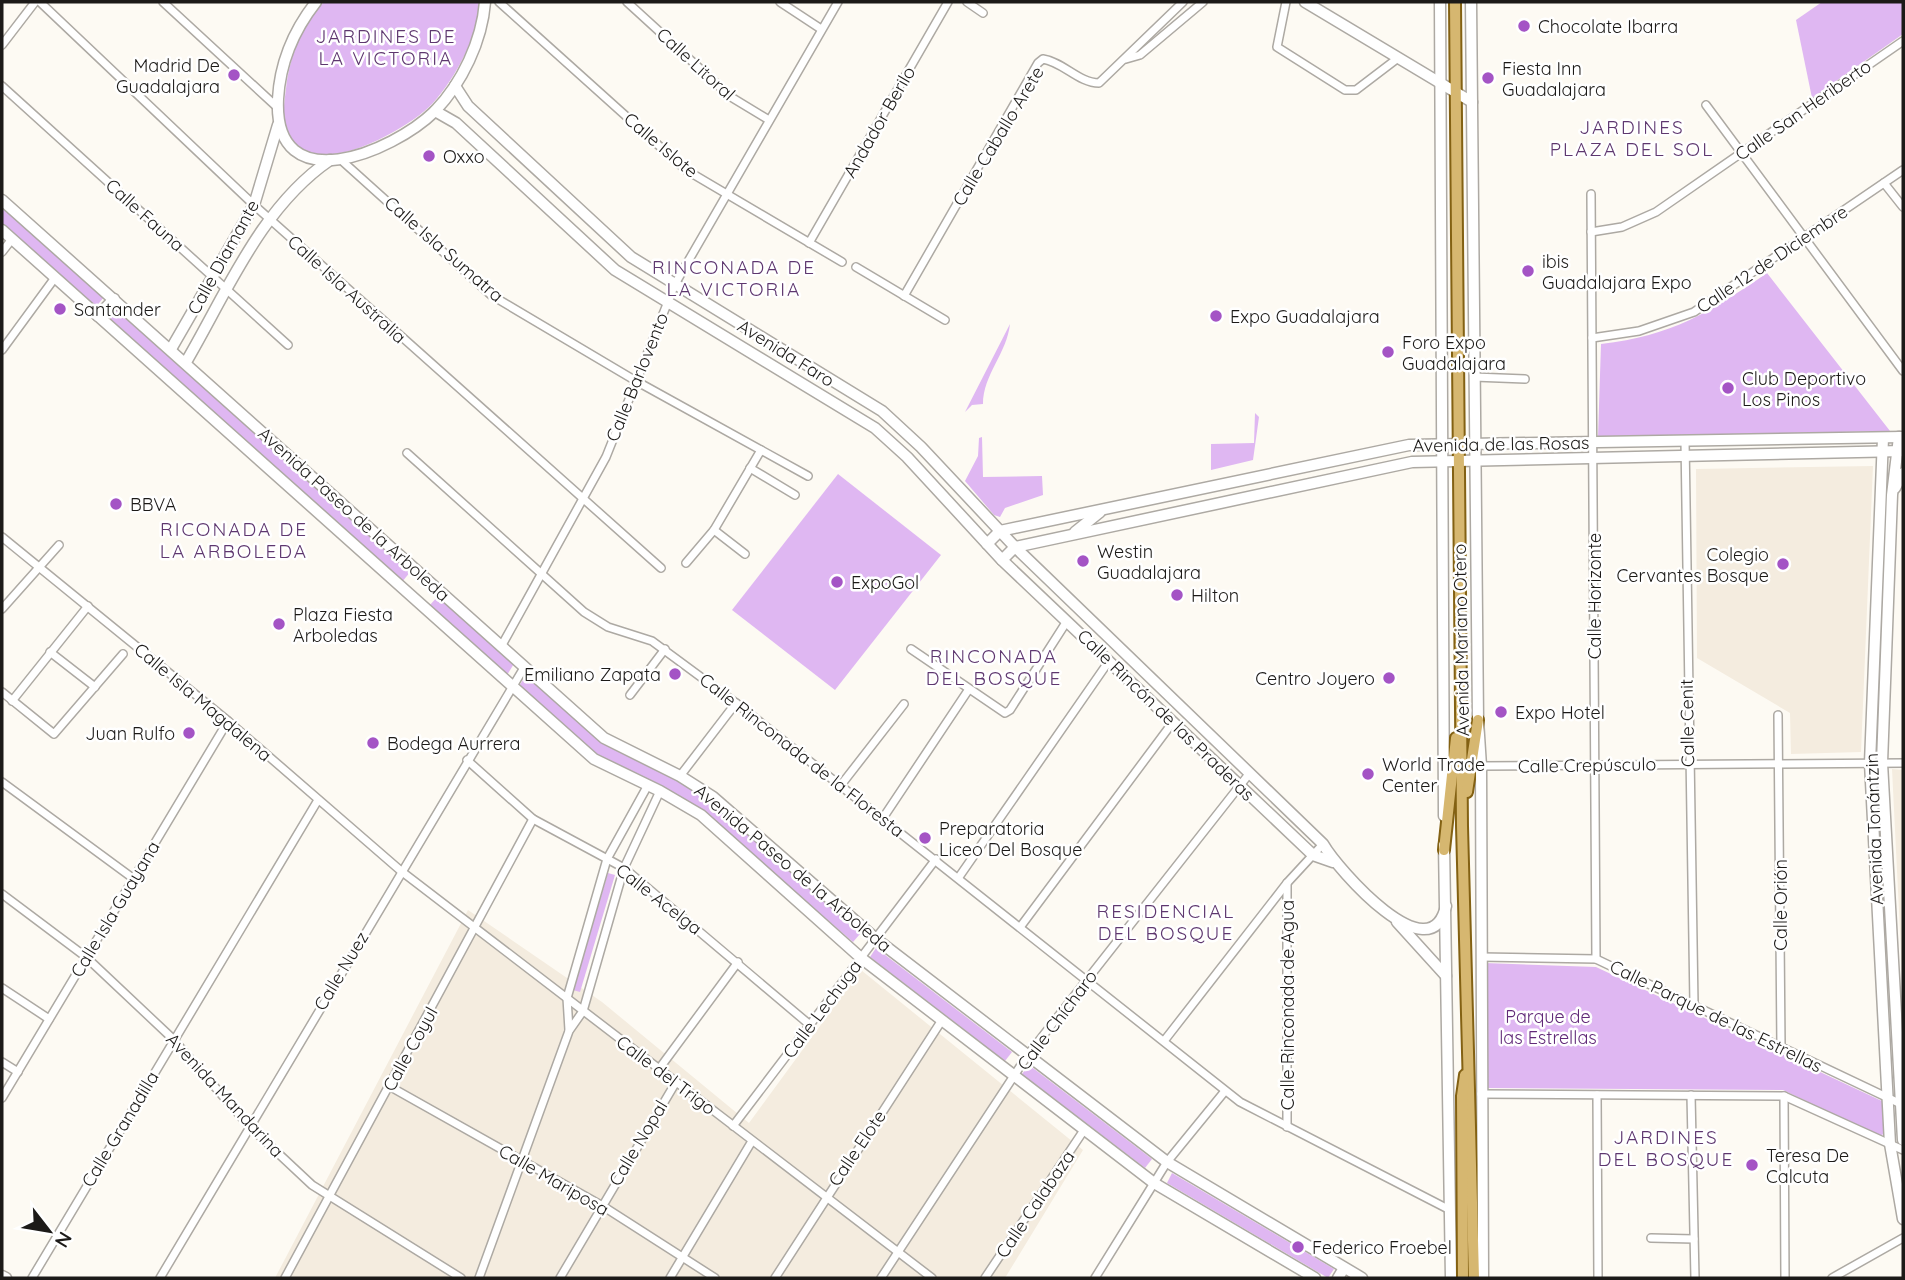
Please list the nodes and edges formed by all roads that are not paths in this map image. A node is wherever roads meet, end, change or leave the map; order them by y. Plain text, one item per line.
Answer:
1 (37, 2) edge
2 (163, 2) edge
3 (485, 2) edge
4 (499, 2) edge
5 (627, 2) edge
6 (780, 2) edge
7 (838, 2) edge
8 (948, 2) edge
9 (967, 2) edge
10 (1183, 2) edge
11 (1203, 2) edge
12 (1286, 2) edge
13 (1305, 2) edge
14 (1440, 2) edge
15 (1455, 2) edge
16 (1471, 2) edge
17 (311, 5) edge
18 (983, 13) dead end
19 (821, 29) junction
20 (1903, 41) edge
21 (2, 45) edge
22 (1398, 58) junction
23 (1125, 60) junction
24 (1441, 85) junction
25 (2, 86) edge
26 (455, 86) junction
27 (1456, 93) junction
28 (1472, 102) junction
29 (1706, 105) dead end
30 (278, 108) junction
31 (435, 111) junction
32 (769, 120) junction
33 (278, 121) junction
34 (1741, 153) junction
35 (336, 159) junction
36 (1903, 170) edge
37 (1884, 183) junction
38 (727, 194) junction
39 (1591, 194) dead end
40 (2, 200) edge
41 (254, 205) junction
42 (1903, 207) edge
43 (269, 219) junction
44 (2, 230) edge
45 (1591, 232) junction
46 (12, 239) junction
47 (1805, 239) junction
48 (809, 243) junction
49 (2, 252) edge
50 (842, 262) dead end
51 (856, 267) dead end
52 (213, 276) junction
53 (54, 279) junction
54 (675, 284) junction
55 (228, 290) junction
56 (904, 296) junction
57 (114, 299) junction
58 (667, 301) junction
59 (98, 316) junction
60 (945, 320) dead end
61 (1592, 338) junction
62 (288, 345) dead end
63 (2, 349) edge
64 (171, 349) junction
65 (186, 362) junction
66 (1903, 371) edge
67 (1474, 377) junction
68 (1525, 379) dead end
69 (636, 381) junction
70 (1901, 437) edge
71 (1882, 438) junction
72 (1685, 441) junction
73 (1593, 442) junction
74 (1443, 444) junction
75 (1459, 444) junction
76 (1475, 444) junction
77 (761, 450) junction
78 (1900, 452) edge
79 (407, 453) dead end
80 (1882, 453) junction
81 (1685, 457) junction
82 (1593, 458) junction
83 (1475, 459) junction
84 (1443, 460) junction
85 (1459, 460) junction
86 (750, 468) junction
87 (1903, 473) edge
88 (808, 476) dead end
89 (795, 495) dead end
90 (1892, 495) junction
91 (583, 501) junction
92 (1100, 512) junction
93 (714, 530) junction
94 (1000, 531) junction
95 (2, 537) edge
96 (1066, 538) junction
97 (987, 544) junction
98 (59, 545) dead end
99 (1015, 547) junction
100 (745, 554) dead end
101 (1002, 560) junction
102 (686, 564) dead end
103 (39, 566) junction
104 (661, 568) dead end
105 (542, 575) junction
106 (88, 606) junction
107 (2, 609) edge
108 (1067, 621) junction
109 (502, 645) junction
110 (664, 649) junction
111 (911, 649) dead end
112 (50, 652) junction
113 (123, 654) dead end
114 (1109, 661) junction
115 (525, 666) junction
116 (95, 687) junction
117 (513, 687) junction
118 (969, 689) junction
119 (1461, 690) junction
120 (2, 692) edge
121 (630, 695) dead end
122 (12, 701) junction
123 (736, 703) junction
124 (904, 704) dead end
125 (1778, 715) dead end
126 (1478, 720) junction
127 (228, 721) junction
128 (1173, 722) junction
129 (467, 760) junction
130 (1882, 762) junction
131 (1870, 763) junction
132 (1903, 763) edge
133 (1688, 764) junction
134 (1780, 764) junction
135 (1595, 765) junction
136 (1481, 766) junction
137 (1249, 774) junction
138 (680, 776) junction
139 (2, 782) edge
140 (648, 785) junction
141 (841, 785) junction
142 (1240, 785) junction
143 (660, 791) junction
144 (318, 800) junction
145 (883, 818) junction
146 (533, 819) junction
147 (1462, 826) junction
148 (1323, 844) junction
149 (1444, 850) junction
150 (1313, 855) junction
151 (607, 859) junction
152 (936, 859) junction
153 (1334, 862) junction
154 (624, 869) junction
155 (401, 871) junction
156 (959, 877) junction
157 (134, 878) junction
158 (1287, 883) junction
159 (2, 894) edge
160 (1446, 906) junction
161 (1392, 916) junction
162 (1021, 926) junction
163 (475, 929) junction
164 (876, 939) junction
165 (86, 957) junction
166 (1481, 957) junction
167 (861, 958) junction
168 (1596, 959) junction
169 (738, 962) junction
170 (1446, 975) junction
171 (1088, 979) junction
172 (2, 988) edge
173 (567, 998) junction
174 (1694, 1005) junction
175 (583, 1011) junction
176 (49, 1019) junction
177 (942, 1020) junction
178 (810, 1025) junction
179 (569, 1031) junction
180 (173, 1039) junction
181 (1164, 1041) junction
182 (1781, 1047) junction
183 (1027, 1056) junction
184 (2, 1062) edge
185 (659, 1069) junction
186 (18, 1072) junction
187 (1014, 1077) junction
188 (676, 1082) junction
189 (389, 1086) junction
190 (1225, 1091) junction
191 (1597, 1095) junction
192 (1472, 1096) junction
193 (1691, 1096) junction
194 (1784, 1096) junction
195 (2, 1098) edge
196 (1887, 1098) junction
197 (1901, 1104) junction
198 (248, 1126) junction
199 (733, 1126) junction
200 (1287, 1127) junction
201 (1084, 1130) junction
202 (1903, 1140) edge
203 (752, 1141) junction
204 (1890, 1144) junction
205 (1903, 1150) edge
206 (521, 1162) junction
207 (1167, 1162) junction
208 (1154, 1183) junction
209 (329, 1197) junction
210 (825, 1197) junction
211 (601, 1205) junction
212 (1450, 1210) junction
213 (1903, 1219) edge
214 (1651, 1238) dead end
215 (1694, 1238) junction
216 (1903, 1238) edge
217 (897, 1252) junction
218 (682, 1258) junction
219 (1344, 1268) junction
220 (32, 1278) edge
221 (160, 1278) edge
222 (285, 1278) edge
223 (461, 1278) edge
224 (479, 1278) edge
225 (559, 1278) edge
226 (670, 1278) edge
227 (715, 1278) edge
228 (775, 1278) edge
229 (881, 1278) edge
230 (932, 1278) edge
231 (985, 1278) edge
232 (1095, 1278) edge
233 (1314, 1278) edge
234 (1338, 1278) edge
235 (1362, 1278) edge
236 (1451, 1278) edge
237 (1463, 1278) edge
238 (1474, 1278) edge
239 (1483, 1278) edge
240 (1598, 1278) edge
241 (1695, 1278) edge
242 (1785, 1278) edge
243 (1832, 1278) edge

1 - 21 street
1 - 41 street, Calle Isla Australia
2 - 30 street
3 - 26 street
4 - 38 street, Calle Islote
5 - 32 street, Calle Litoral
6 - 19 street
7 - 19 street, Calle Barlovento
8 - 48 street, Andador Berilo
9 - 18 street
10 - 23 street, Calle Caballo Arete
11 - 23 street, Calle Caballo Arete
12 - 22 street
13 - 22 street
14 - 24 street, Avenida Mariano Otero
15 - 27 main road, Avenida Mariano Otero
16 - 28 street, Avenida Mariano Otero
17 - 30 street
19 - 32 street, Calle Barlovento
20 - 34 street, Calle San Heriberto
22 - 24 street
23 - 56 street, Calle Caballo Arete
24 - 27 street
24 - 74 street, Avenida Mariano Otero
25 - 52 street, Calle Fauna
26 - 31 street
26 - 54 street, Avenida Faro
27 - 28 street
27 - 75 main road, Avenida Mariano Otero
28 - 67 street, Avenida Mariano Otero
29 - 34 street
30 - 33 street
31 - 35 street
31 - 58 street, Avenida Faro
32 - 38 street, Calle Barlovento
33 - 35 street
33 - 41 street, Calle Diamante
34 - 45 street, Calle San Heriberto
34 - 47 street
35 - 43 street, Calle Diamante
35 - 69 street, Calle Isla Sumatra
36 - 37 street, Calle 12 de Diciembre
37 - 42 street
37 - 47 street, Calle 12 de Diciembre
38 - 48 street, Calle Islote
38 - 54 street, Calle Barlovento
39 - 45 street, Calle Horizonte
40 - 57 street, Avenida Paseo de la Arboleda
41 - 43 street, Calle Isla Australia
41 - 52 street, Calle Diamante
43 - 55 street, Calle Diamante
43 - 91 street, Calle Isla Australia
44 - 46 street, Avenida Paseo de la Arboleda
45 - 61 street, Calle Horizonte
46 - 49 street
46 - 53 street, Avenida Paseo de la Arboleda
47 - 61 street, Calle 12 de Diciembre
47 - 66 street
48 - 50 street, Calle Islote
51 - 56 street
52 - 55 street, Calle Fauna
52 - 64 street, Calle Diamante
53 - 59 street, Avenida Paseo de la Arboleda
53 - 63 street
54 - 58 street, Calle Barlovento
54 - 94 street, Avenida Faro
55 - 62 street, Calle Fauna
55 - 65 street, Calle Diamante
56 - 60 street
57 - 59 street
57 - 64 street, Avenida Paseo de la Arboleda
58 - 69 street, Calle Barlovento
58 - 97 street, Avenida Faro
59 - 117 street, Avenida Paseo de la Arboleda
61 - 73 street, Calle Horizonte
64 - 65 street, Avenida Paseo de la Arboleda
65 - 109 street, Avenida Paseo de la Arboleda
67 - 68 street
67 - 76 street, Avenida Mariano Otero
69 - 77 street, Calle Isla Sumatra
69 - 91 street, Calle Barlovento
70 - 71 street, Avenida de las Rosas
70 - 78 street, Avenida Tonántzin
71 - 72 street, Avenida de las Rosas
71 - 80 street, Avenida Tonántzin
72 - 73 street, Avenida de las Rosas
72 - 81 street, Calle Cenit
73 - 76 street, Avenida de las Rosas
73 - 82 street, Calle Horizonte
74 - 75 street, Avenida de las Rosas
74 - 84 street, Avenida Mariano Otero
74 - 92 street, Avenida de las Rosas
75 - 76 street, Avenida de las Rosas
75 - 85 main road, Avenida Mariano Otero
76 - 83 street, Avenida Mariano Otero
77 - 86 street
77 - 88 street, Calle Isla Sumatra
78 - 80 street, Avenida de las Rosas
78 - 90 street, Avenida Tonántzin
79 - 105 street, Calle Rinconada de la Floresta
80 - 81 street, Avenida de las Rosas
80 - 131 street, Avenida Tonántzin
81 - 82 street, Avenida de las Rosas
81 - 133 street, Calle Cenit
82 - 83 street, Avenida de las Rosas
82 - 135 street, Calle Horizonte
83 - 85 street, Avenida de las Rosas
83 - 126 street, Avenida Mariano Otero
84 - 85 street, Avenida de las Rosas
84 - 96 street, Avenida de las Rosas
84 - 149 street, Avenida Mariano Otero
85 - 119 main road, Avenida Mariano Otero
86 - 89 street
86 - 93 street
87 - 90 street
90 - 130 street, Avenida Tonántzin
91 - 104 street, Calle Isla Australia
91 - 105 street, Calle Barlovento
92 - 94 street, Avenida de las Rosas
92 - 96 street
93 - 100 street
93 - 102 street
94 - 97 street
94 - 99 street, Avenida Faro
95 - 103 street, Calle Isla Magdalena
96 - 99 street, Avenida de las Rosas
97 - 101 street, Avenida Faro
98 - 103 street
99 - 101 street
99 - 137 street, Calle Rincón de las Praderas
101 - 108 street, Calle Rincón de las Praderas
103 - 106 street, Calle Isla Magdalena
103 - 107 street
105 - 109 street, Calle Barlovento
105 - 110 street, Calle Rinconada de la Floresta
106 - 112 street
106 - 127 street, Calle Isla Magdalena
108 - 114 street, Calle Rincón de las Praderas
108 - 118 street
109 - 115 street, Avenida Paseo de la Arboleda
110 - 121 street
110 - 123 street, Calle Rinconada de la Floresta
111 - 118 street
112 - 116 street
112 - 122 street
113 - 116 street
114 - 128 street, Calle Rincón de las Praderas
114 - 156 street
115 - 117 street, Calle Nuez
115 - 138 street, Avenida Paseo de la Arboleda
116 - 122 street
117 - 129 street, Calle Nuez
117 - 140 street, Avenida Paseo de la Arboleda
118 - 145 street
119 - 147 main road, Avenida Mariano Otero
119 - 149 main road
120 - 122 street
123 - 138 street
123 - 141 street, Calle Rinconada de la Floresta
124 - 141 street
125 - 134 street, Calle Orión
126 - 136 street, Avenida Mariano Otero
126 - 147 main road
127 - 144 street, Calle Isla Magdalena
127 - 157 street, Calle Isla Guayana
128 - 142 street, Calle Rincón de las Praderas
128 - 162 street
129 - 146 street, Calle Acelga
129 - 155 street, Calle Nuez
130 - 131 street, Calle Crepúsculo
130 - 132 street, Calle Crepúsculo
130 - 197 street, Avenida Tonántzin
131 - 134 street, Calle Crepúsculo
131 - 196 street, Avenida Tonántzin
133 - 134 street, Calle Crepúsculo
133 - 135 street, Calle Crepúsculo
133 - 174 street, Calle Cenit
134 - 182 street, Calle Orión
135 - 136 street, Calle Crepúsculo
135 - 168 street, Calle Horizonte
136 - 166 street, Avenida Mariano Otero
137 - 142 street, Calle Chícharo
137 - 148 street, Calle Rincón de las Praderas
138 - 164 street, Avenida Paseo de la Arboleda
139 - 157 street
140 - 143 street, Avenida Paseo de la Arboleda
140 - 151 street
141 - 145 street, Calle Rinconada de la Floresta
142 - 150 street, Calle Rincón de las Praderas
142 - 171 street, Calle Chícharo
143 - 154 street
143 - 167 street, Avenida Paseo de la Arboleda
144 - 155 street, Calle Isla Magdalena
144 - 180 street, Calle Granadilla
145 - 152 street, Calle Rinconada de la Floresta
146 - 151 street, Calle Acelga
146 - 163 street, Calle Coyul
147 - 192 main road, Avenida Mariano Otero
148 - 150 street
148 - 153 street, Calle Rincón de las Praderas
149 - 160 street, Avenida Mariano Otero
150 - 153 street, Calle Rincón de las Praderas
150 - 158 street
151 - 154 street, Calle Acelga
151 - 173 street
152 - 156 street, Calle Rinconada de la Floresta
152 - 164 street, Calle Lechuga
153 - 161 street, Calle Rincón de las Praderas
154 - 169 street, Calle Acelga
154 - 175 street
155 - 163 street, Calle del Trigo
155 - 198 street, Calle Nuez
156 - 162 street, Calle Rinconada de la Floresta
157 - 165 street, Calle Isla Guayana
158 - 181 street
158 - 200 street, Calle Rinconada de Agua
159 - 165 street, Avenida Mandarina
160 - 161 street, Calle Rincón de las Praderas
160 - 170 street, Avenida Mariano Otero
161 - 170 street, Calle Rincón de las Praderas
162 - 171 street, Calle Rinconada de la Floresta
163 - 173 street, Calle del Trigo
163 - 189 street, Calle Coyul
164 - 167 street, Calle Lechuga
164 - 183 street, Avenida Paseo de la Arboleda
165 - 176 street, Calle Isla Guayana
165 - 180 street, Avenida Mandarina
166 - 168 street, Calle Parque de las Estrellas
166 - 192 street, Avenida Mariano Otero
167 - 177 street, Avenida Paseo de la Arboleda
167 - 178 street, Calle Lechuga
168 - 174 street, Calle Parque de las Estrellas
169 - 178 street, Calle Acelga
169 - 185 street
170 - 212 street, Avenida Mariano Otero
171 - 181 street, Calle Rinconada de la Floresta
171 - 183 street, Calle Chícharo
172 - 176 street
173 - 175 street, Calle del Trigo
173 - 179 street
174 - 182 street, Calle Parque de las Estrellas
175 - 179 street
175 - 185 street, Calle del Trigo
176 - 186 street, Calle Isla Guayana
177 - 187 street, Avenida Paseo de la Arboleda
177 - 210 street, Calle Elote
178 - 199 street, Calle Lechuga
179 - 206 street
180 - 198 street, Avenida Mandarina
180 - 220 street, Calle Granadilla
181 - 190 street, Calle Rinconada de la Floresta
182 - 196 street, Calle Parque de las Estrellas
183 - 187 street, Calle Chícharo
183 - 207 street, Avenida Paseo de la Arboleda
184 - 186 street
185 - 188 street, Calle del Trigo
186 - 195 street, Calle Isla Guayana
187 - 201 street, Avenida Paseo de la Arboleda
187 - 217 street, Calle Chícharo
188 - 199 street, Calle del Trigo
188 - 211 street, Calle Nopal
189 - 206 street, Calle Mariposa
189 - 209 street, Calle Coyul
190 - 200 street, Calle Rinconada de la Floresta
190 - 207 street
191 - 192 street
191 - 193 street
191 - 240 street
192 - 237 main road, Avenida Mariano Otero
192 - 238 main road, Avenida Mariano Otero
192 - 239 street, Avenida Mariano Otero
193 - 194 street
193 - 215 street
194 - 204 street
194 - 242 street
196 - 197 street, Calle Parque de las Estrellas
196 - 204 street, Avenida Tonántzin
197 - 202 street, Avenida Tonántzin
198 - 209 street, Avenida Mandarina
198 - 221 street, Calle Nuez
199 - 203 street, Calle del Trigo
200 - 212 street, Calle Rinconada de la Floresta
201 - 208 street, Avenida Paseo de la Arboleda
201 - 231 street, Calle Calabaza
203 - 210 street, Calle del Trigo
203 - 218 street
204 - 205 street
204 - 213 street, Avenida Tonántzin
206 - 211 street, Calle Mariposa
206 - 224 street
207 - 208 street
207 - 219 street, Avenida Paseo de la Arboleda
208 - 232 street
208 - 233 street, Avenida Paseo de la Arboleda
209 - 222 street, Calle Coyul
209 - 223 street, Avenida Mandarina
210 - 217 street, Calle del Trigo
210 - 228 street, Calle Elote
211 - 218 street, Calle Mariposa
211 - 225 street, Calle Nopal
212 - 236 street, Avenida Mariano Otero
214 - 215 street
215 - 241 street
216 - 243 street
217 - 229 street, Calle Chícharo
217 - 230 street, Calle del Trigo
218 - 226 street
218 - 227 street, Calle Mariposa
219 - 234 street
219 - 235 street, Avenida Paseo de la Arboleda

